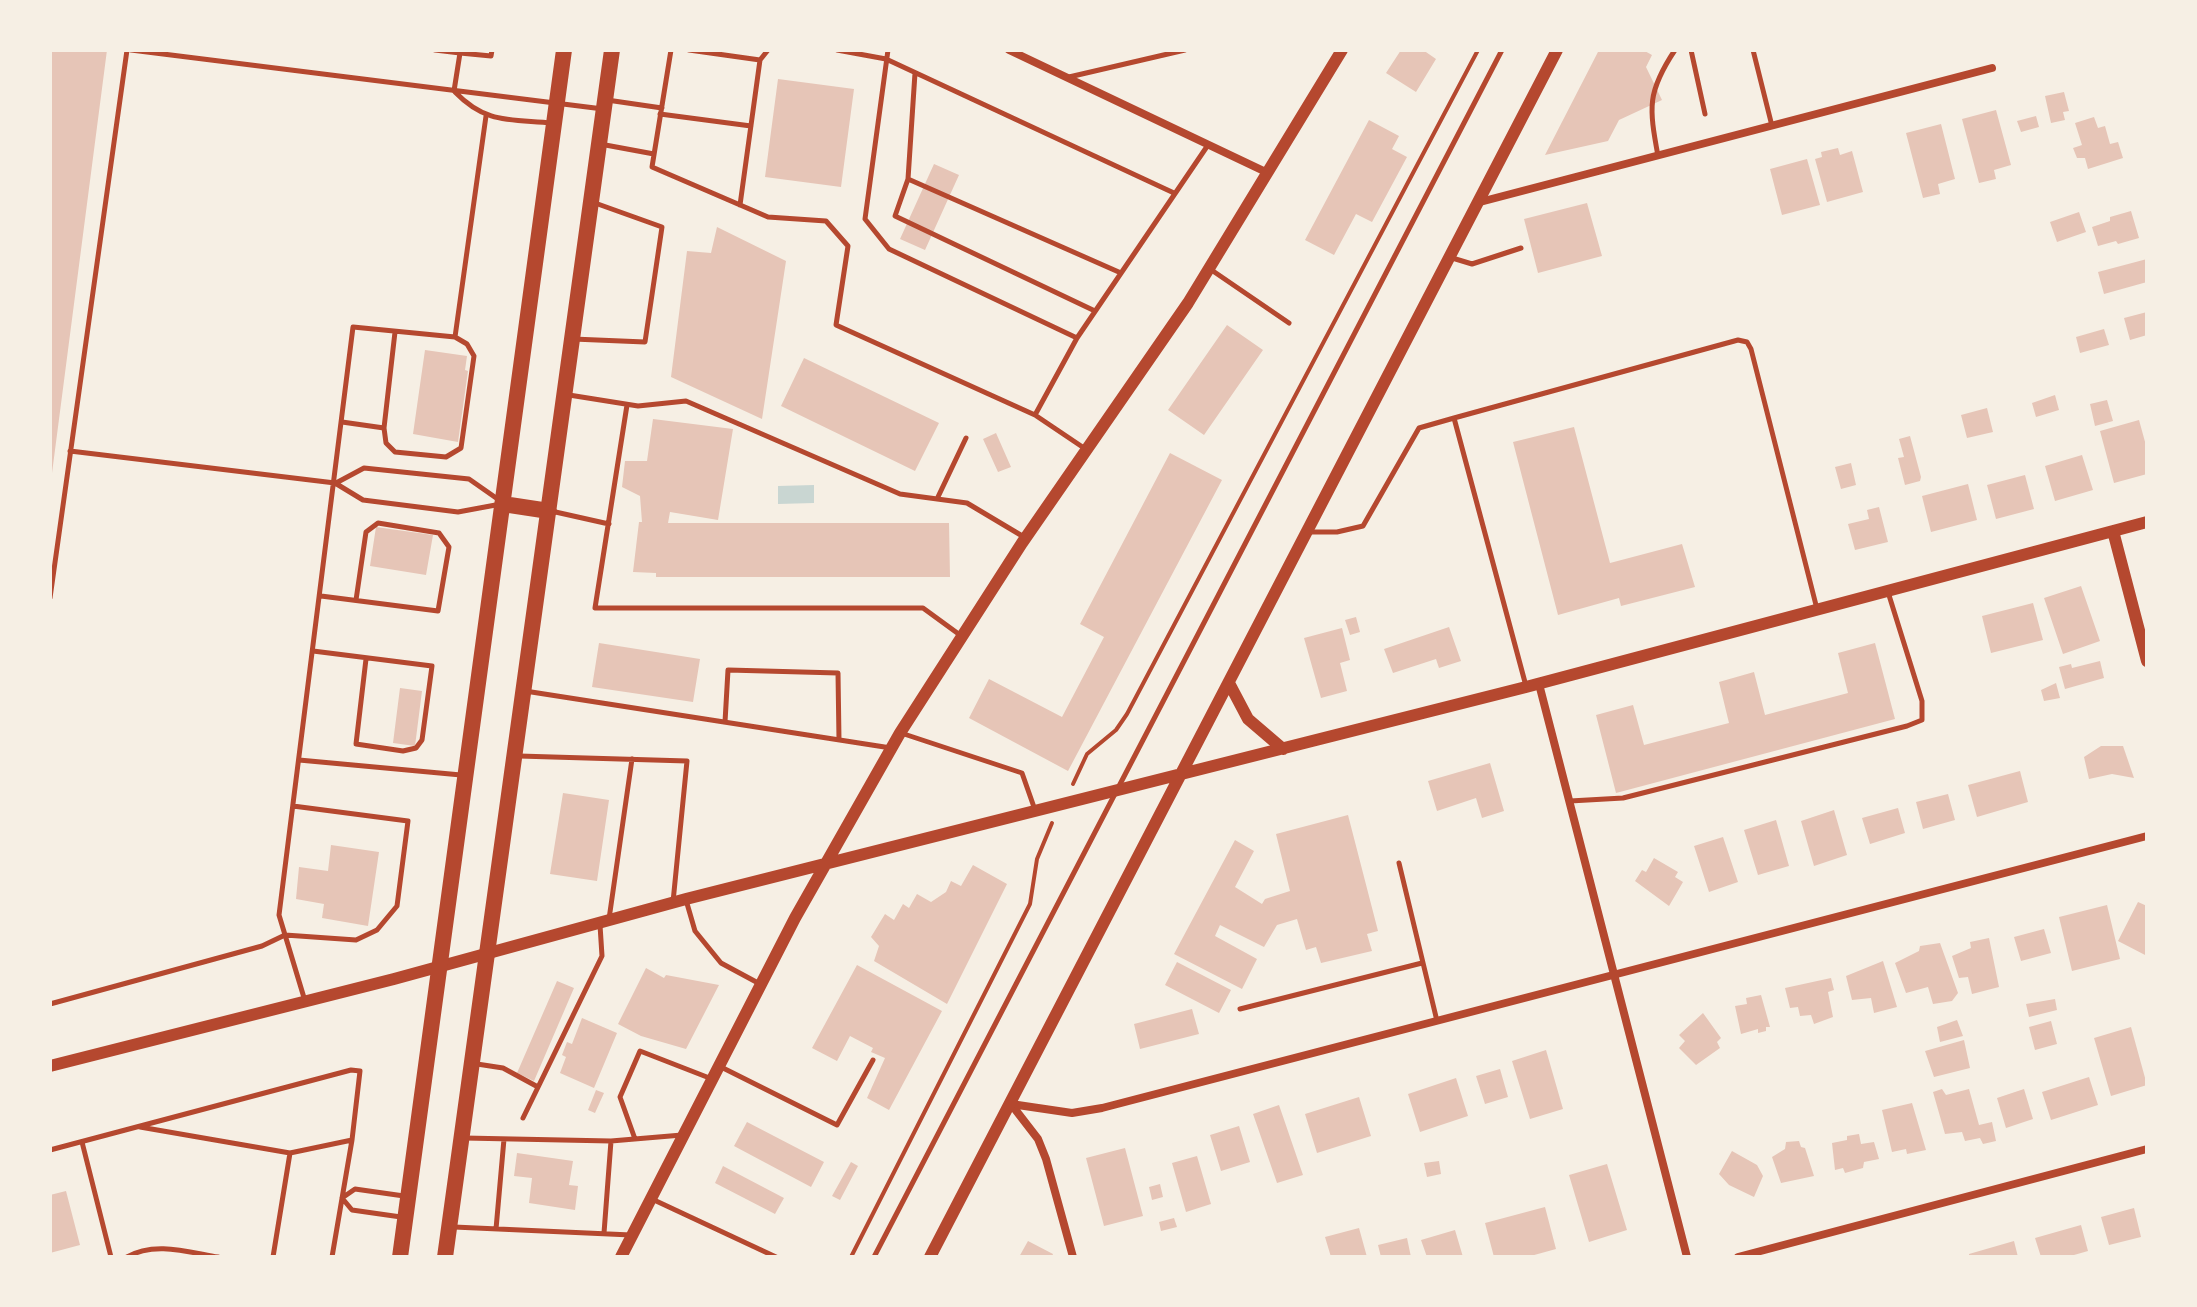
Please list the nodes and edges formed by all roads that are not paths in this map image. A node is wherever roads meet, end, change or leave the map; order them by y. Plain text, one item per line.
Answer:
1 (129, 50) edge
2 (435, 50) edge
3 (492, 50) edge
4 (564, 50) edge
5 (612, 50) edge
6 (671, 50) edge
7 (689, 50) edge
8 (768, 50) edge
9 (837, 50) edge
10 (888, 50) edge
11 (1009, 50) edge
12 (1185, 50) edge
13 (1342, 50) edge
14 (1502, 50) edge
15 (1557, 50) edge
16 (1675, 50) edge
17 (1691, 50) edge
18 (1753, 50) edge
19 (460, 53) junction
20 (886, 59) junction
21 (760, 60) junction
22 (1992, 68) dead end
23 (915, 73) junction
24 (1068, 78) junction
25 (454, 91) junction
26 (558, 104) junction
27 (604, 104) junction
28 (661, 111) junction
29 (1705, 114) dead end
30 (486, 116) junction
31 (555, 124) junction
32 (751, 126) junction
33 (1772, 126) junction
34 (598, 144) junction
35 (1208, 145) junction
36 (654, 154) junction
37 (1658, 156) junction
38 (1268, 173) junction
39 (908, 179) junction
40 (1174, 193) junction
41 (591, 201) junction
42 (1480, 202) junction
43 (740, 205) junction
44 (1521, 248) dead end
45 (1449, 257) junction
46 (1209, 269) junction
47 (1121, 273) junction
48 (1095, 311) junction
49 (1289, 323) dead end
50 (395, 332) junction
51 (455, 337) junction
52 (1077, 338) junction
53 (572, 339) junction
54 (564, 395) junction
55 (627, 405) junction
56 (1035, 415) junction
57 (1454, 418) junction
58 (342, 422) junction
59 (384, 428) junction
60 (966, 438) dead end
61 (1086, 449) junction
62 (70, 451) junction
63 (335, 483) junction
64 (937, 499) junction
65 (503, 504) junction
66 (549, 511) junction
67 (2147, 522) edge
68 (609, 524) junction
69 (2113, 531) junction
70 (1307, 532) junction
71 (1025, 537) junction
72 (1887, 591) junction
73 (321, 596) junction
74 (50, 598) edge
75 (356, 600) junction
76 (1817, 610) junction
77 (962, 636) junction
78 (313, 651) junction
79 (366, 659) junction
80 (2147, 661) edge
81 (1229, 683) junction
82 (1533, 685) junction
83 (524, 691) junction
84 (725, 722) junction
85 (900, 733) junction
86 (839, 740) junction
87 (892, 749) junction
88 (1283, 749) junction
89 (515, 755) junction
90 (632, 759) junction
91 (299, 760) junction
92 (1182, 774) junction
93 (466, 775) junction
94 (1117, 790) junction
95 (1570, 801) junction
96 (293, 806) junction
97 (1035, 810) junction
98 (2147, 836) edge
99 (1399, 863) dead end
100 (824, 865) junction
101 (679, 901) junction
102 (604, 922) junction
103 (285, 935) junction
104 (488, 953) junction
105 (1422, 963) junction
106 (440, 966) junction
107 (1613, 975) junction
108 (760, 984) junction
109 (305, 1002) junction
110 (50, 1004) edge
111 (1240, 1009) dead end
112 (1437, 1022) junction
113 (873, 1060) dead end
114 (473, 1063) junction
115 (50, 1066) edge
116 (719, 1066) junction
117 (713, 1079) junction
118 (538, 1087) junction
119 (1011, 1104) junction
120 (523, 1118) dead end
121 (140, 1127) junction
122 (684, 1135) junction
123 (462, 1138) junction
124 (504, 1139) junction
125 (635, 1139) junction
126 (352, 1140) junction
127 (611, 1141) junction
128 (82, 1142) junction
129 (2147, 1149) edge
130 (50, 1150) edge
131 (290, 1153) junction
132 (408, 1197) junction
133 (342, 1198) junction
134 (652, 1199) junction
135 (406, 1218) junction
136 (449, 1227) junction
137 (496, 1229) junction
138 (604, 1233) junction
139 (632, 1235) junction
140 (111, 1257) edge
141 (127, 1257) edge
142 (218, 1257) edge
143 (273, 1257) edge
144 (332, 1257) edge
145 (400, 1257) edge
146 (445, 1257) edge
147 (621, 1257) edge
148 (776, 1257) edge
149 (874, 1257) edge
150 (930, 1257) edge
151 (1073, 1257) edge
152 (1687, 1257) edge
153 (1738, 1257) edge

1 - 25 lane
1 - 62 lane
2 - 19 lane
3 - 19 lane
4 - 26 highway
5 - 27 highway
6 - 28 lane
7 - 21 lane
8 - 21 lane
9 - 20 lane
10 - 20 lane
11 - 24 street
12 - 24 lane
13 - 38 street
14 - 94 lane
15 - 42 street
16 - 37 lane
17 - 29 lane
18 - 33 lane
19 - 25 lane
20 - 23 lane
20 - 52 lane
21 - 32 lane
22 - 33 street
23 - 39 lane
23 - 40 lane
24 - 35 street
25 - 26 lane
25 - 30 lane
26 - 27 lane
26 - 31 highway
27 - 28 lane
27 - 34 highway
28 - 32 lane
28 - 36 lane
30 - 31 lane
30 - 51 lane
31 - 65 highway
32 - 43 lane
33 - 37 street
34 - 36 lane
34 - 41 highway
35 - 38 street
35 - 40 lane
36 - 43 lane
37 - 42 street
38 - 46 street
39 - 47 lane
39 - 48 lane
40 - 47 lane
41 - 53 highway
41 - 53 lane
42 - 45 street
43 - 56 lane
44 - 45 lane
45 - 70 street
46 - 49 lane
46 - 61 street
47 - 48 lane
48 - 52 lane
50 - 51 lane
50 - 58 lane
50 - 59 lane
51 - 59 lane
52 - 56 lane
53 - 54 highway
54 - 55 lane
54 - 66 highway
55 - 64 lane
55 - 68 lane
56 - 61 lane
57 - 70 lane
57 - 76 lane
57 - 82 lane
58 - 59 lane
58 - 63 lane
60 - 64 lane
61 - 71 street
62 - 63 lane
62 - 74 lane
63 - 65 lane
63 - 65 lane
63 - 73 lane
64 - 71 lane
65 - 66 highway
65 - 93 highway
66 - 68 lane
66 - 83 highway
67 - 69 street
68 - 77 lane
69 - 72 street
69 - 80 street
70 - 81 street
71 - 77 street
72 - 76 street
72 - 95 lane
73 - 75 lane
73 - 78 lane
75 - 75 lane
76 - 82 street
77 - 85 street
78 - 79 lane
78 - 91 lane
79 - 79 lane
81 - 88 street
81 - 92 street
82 - 88 street
82 - 95 street
83 - 84 lane
83 - 89 highway
84 - 86 lane
84 - 86 lane
85 - 87 street
85 - 97 lane
86 - 87 lane
87 - 100 street
88 - 92 street
89 - 90 lane
89 - 104 highway
90 - 101 lane
90 - 102 lane
91 - 93 lane
91 - 96 lane
92 - 94 street
92 - 119 street
93 - 106 highway
94 - 97 street
94 - 149 lane
95 - 107 street
96 - 103 lane
96 - 103 lane
97 - 100 street
98 - 107 street
99 - 105 lane
100 - 101 street
100 - 108 street
101 - 102 street
101 - 108 lane
102 - 104 street
102 - 118 lane
103 - 109 lane
103 - 110 lane
104 - 106 street
104 - 114 highway
105 - 111 lane
105 - 112 lane
106 - 109 street
106 - 132 highway
107 - 112 street
107 - 152 street
108 - 116 street
109 - 115 street
112 - 119 street
113 - 116 lane
114 - 118 lane
114 - 123 highway
116 - 117 street
117 - 122 street
117 - 125 lane
118 - 120 lane
119 - 150 street
119 - 151 street
121 - 126 lane
121 - 128 lane
121 - 131 lane
122 - 125 lane
122 - 134 street
123 - 124 lane
123 - 136 highway
124 - 127 lane
124 - 137 lane
125 - 127 lane
126 - 131 lane
126 - 133 lane
127 - 138 lane
128 - 130 lane
128 - 140 lane
129 - 153 street
131 - 143 lane
132 - 133 lane
132 - 135 highway
133 - 135 lane
133 - 144 lane
134 - 139 street
134 - 148 lane
135 - 145 highway
136 - 137 lane
136 - 146 highway
137 - 138 lane
138 - 139 lane
139 - 147 street
141 - 142 lane

